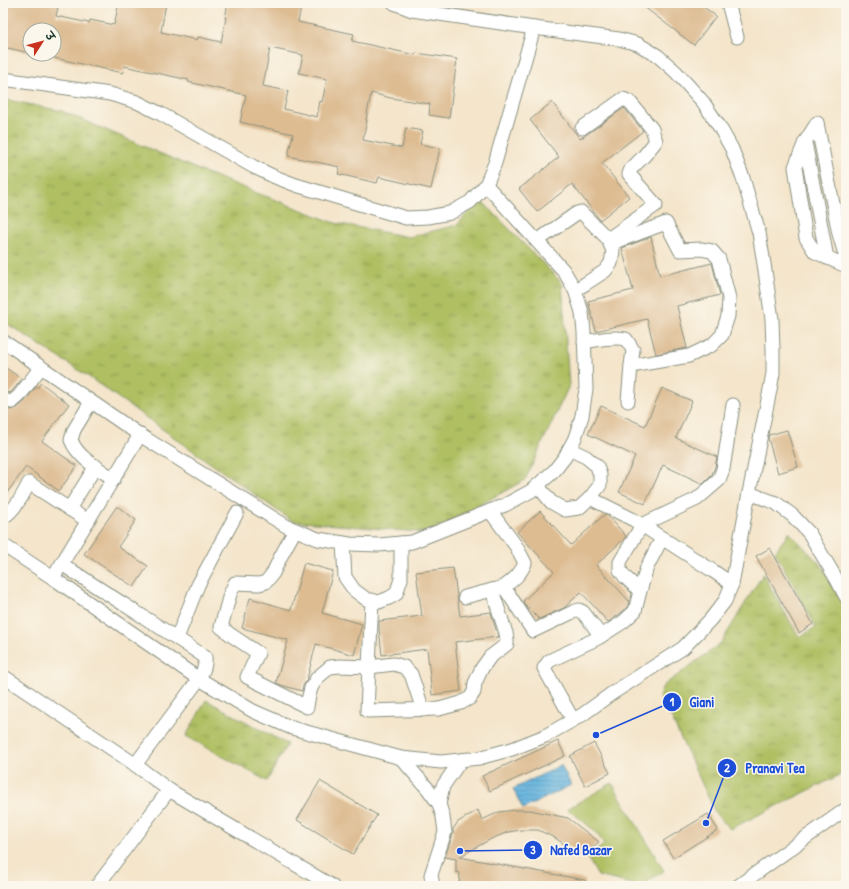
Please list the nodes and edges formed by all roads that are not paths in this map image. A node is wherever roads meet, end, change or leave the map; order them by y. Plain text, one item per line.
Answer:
1 (394, 3) edge
2 (728, 3) edge
3 (534, 28) junction
4 (737, 37) dead end
5 (3, 79) edge
6 (582, 128) dead end
7 (486, 185) junction
8 (537, 241) junction
9 (609, 241) junction
10 (846, 258) edge
11 (846, 266) edge
12 (575, 290) junction
13 (3, 341) edge
14 (584, 342) junction
15 (631, 366) junction
16 (41, 367) junction
17 (3, 399) edge
18 (628, 401) dead end
19 (91, 402) junction
20 (734, 405) dead end
21 (140, 435) junction
22 (569, 449) junction
23 (96, 466) junction
24 (114, 478) junction
25 (538, 486) junction
26 (749, 492) junction
27 (590, 498) junction
28 (69, 509) junction
29 (490, 511) junction
30 (237, 513) dead end
31 (3, 517) edge
32 (88, 521) junction
33 (642, 525) junction
34 (295, 530) junction
35 (662, 538) junction
36 (343, 543) junction
37 (401, 543) junction
38 (3, 545) edge
39 (62, 564) junction
40 (53, 578) junction
41 (732, 584) junction
42 (498, 588) junction
43 (640, 591) junction
44 (465, 597) dead end
45 (846, 597) edge
46 (372, 600) junction
47 (601, 636) junction
48 (177, 638) junction
49 (369, 667) junction
50 (3, 676) edge
51 (199, 679) junction
52 (423, 710) junction
53 (573, 720) junction
54 (401, 758) junction
55 (461, 760) junction
56 (135, 765) junction
57 (169, 790) junction
58 (439, 804) junction
59 (846, 809) edge
60 (97, 886) edge
61 (332, 886) edge
62 (433, 886) edge
63 (738, 886) edge

1 - 3 street
2 - 4 street
3 - 7 street
3 - 26 street
5 - 7 street
6 - 9 street
7 - 8 street
8 - 9 street
8 - 12 street
9 - 12 street
9 - 15 street
10 - 11 street
12 - 14 street
13 - 16 street
14 - 15 street
14 - 22 street
15 - 18 street
16 - 17 street
16 - 19 street
19 - 21 street
19 - 23 street
20 - 33 street
21 - 24 street
21 - 34 street
22 - 25 street
22 - 27 street
23 - 24 street
23 - 28 street
24 - 32 street
25 - 27 street
25 - 29 street
26 - 41 street
26 - 45 street
27 - 33 street
28 - 31 street
28 - 32 street
29 - 37 street
29 - 42 street
30 - 48 street
32 - 39 street
33 - 35 street
33 - 43 street
34 - 36 street
34 - 49 street
35 - 41 street
35 - 43 street
36 - 37 street
36 - 46 street
37 - 46 street
38 - 40 street
39 - 40 street
39 - 48 street
40 - 51 street
41 - 53 street
42 - 44 street
42 - 47 street
42 - 52 street
43 - 47 street
46 - 49 street
47 - 53 street
48 - 51 street
49 - 52 street
49 - 52 street
50 - 56 street
51 - 54 street
51 - 56 street
53 - 55 street
54 - 55 street
54 - 58 street
55 - 58 street
56 - 57 street
57 - 60 street
57 - 61 street
58 - 62 street
59 - 63 street

